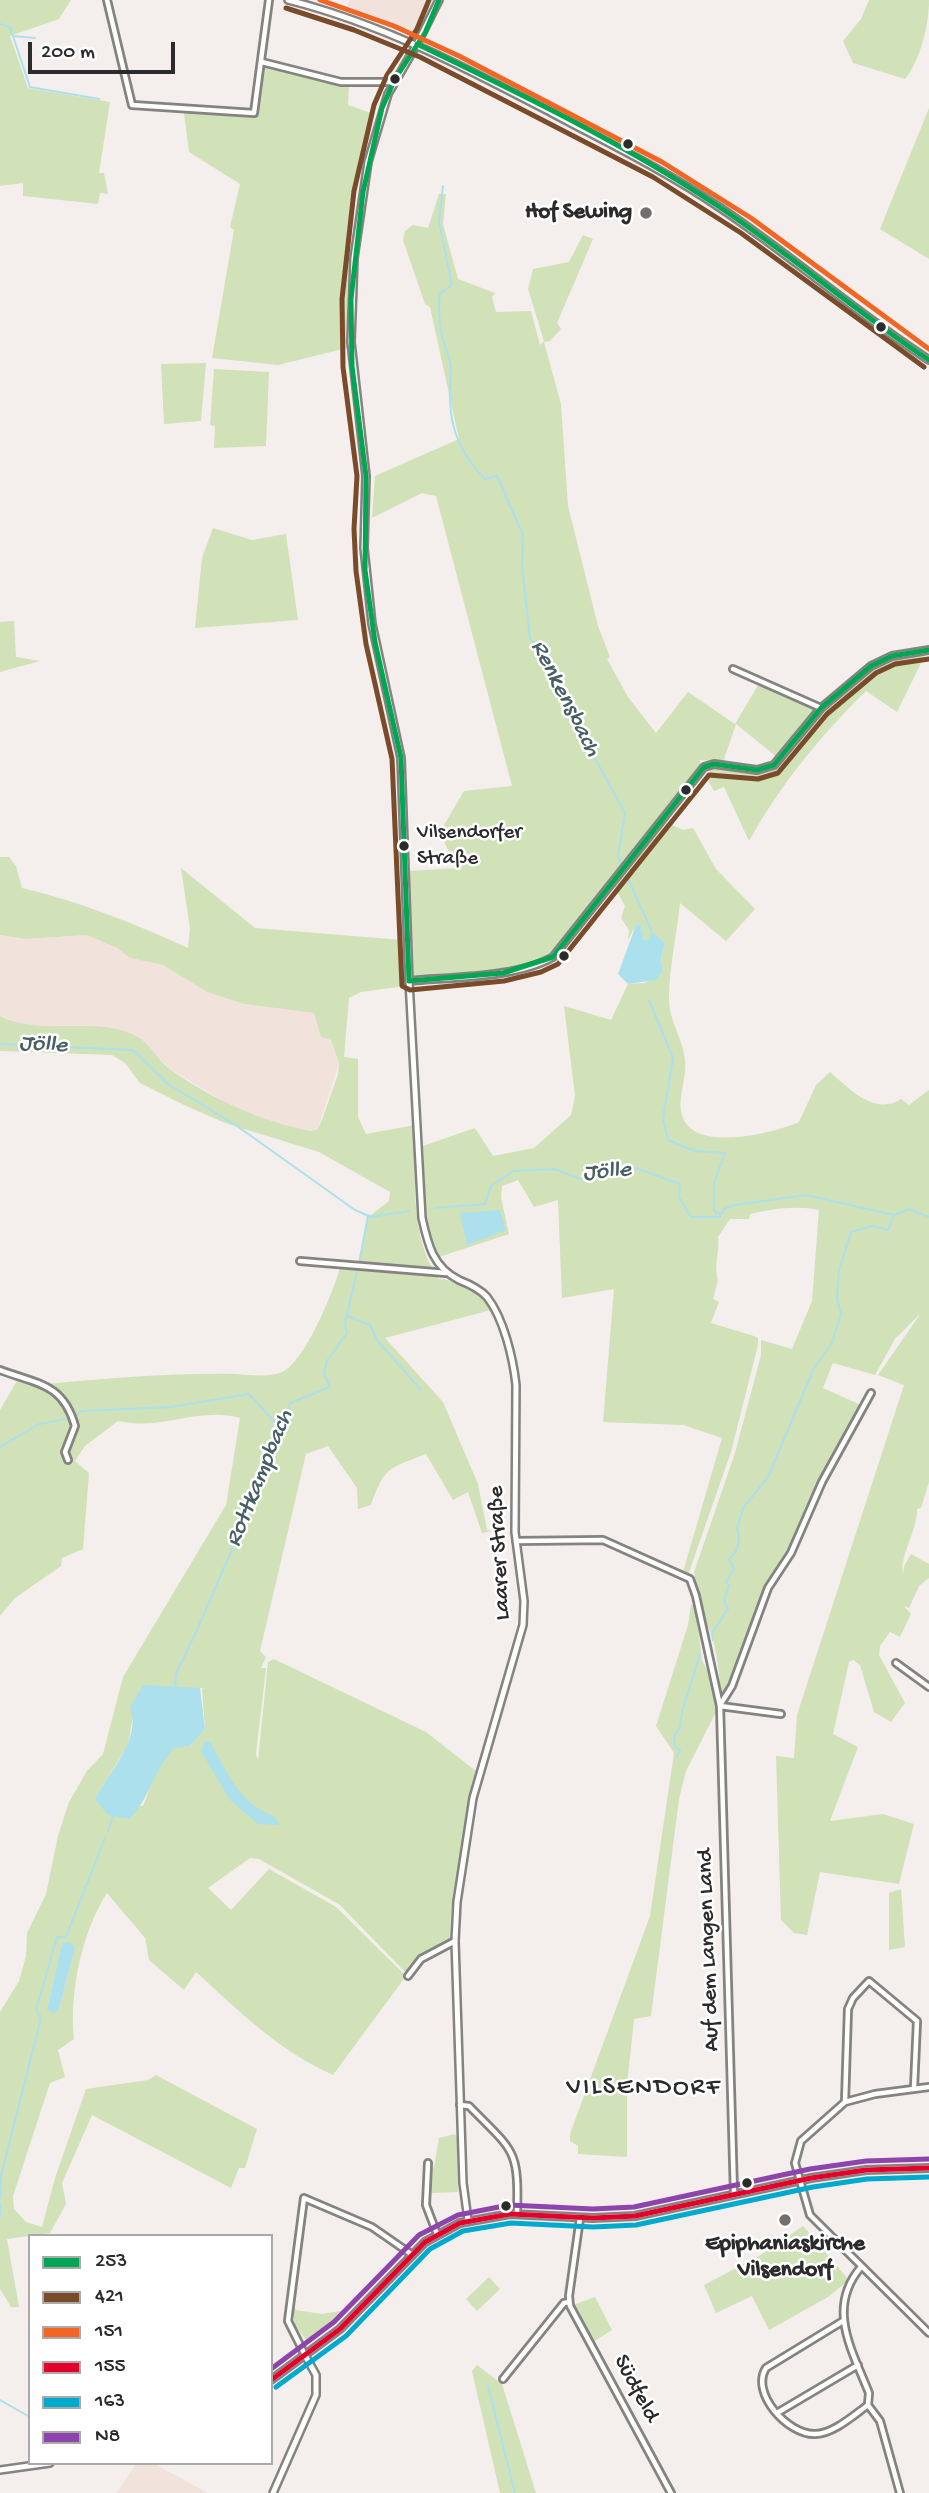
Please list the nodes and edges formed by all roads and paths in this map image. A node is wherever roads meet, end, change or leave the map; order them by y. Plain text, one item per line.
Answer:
1 (107, 0) edge
2 (269, 0) edge
3 (288, 0) edge
4 (439, 0) edge
5 (418, 44) junction
6 (262, 62) junction
7 (394, 82) junction
8 (929, 360) edge
9 (929, 650) edge
10 (733, 669) dead end
11 (821, 708) junction
12 (409, 981) junction
13 (300, 1261) dead end
14 (446, 1273) junction
15 (0, 1370) edge
16 (871, 1393) dead end
17 (68, 1460) dead end
18 (515, 1541) junction
19 (896, 1663) dead end
20 (929, 1687) edge
21 (720, 1706) junction
22 (781, 1714) dead end
23 (455, 1941) junction
24 (408, 1976) dead end
25 (929, 2087) edge
26 (914, 2088) junction
27 (845, 2102) junction
28 (460, 2105) junction
29 (428, 2163) dead end
30 (929, 2168) edge
31 (798, 2180) junction
32 (734, 2194) junction
33 (517, 2214) junction
34 (580, 2218) junction
35 (468, 2220) junction
36 (437, 2234) junction
37 (411, 2254) junction
38 (861, 2267) junction
39 (569, 2302) junction
40 (843, 2321) junction
41 (929, 2333) edge
42 (306, 2357) junction
43 (858, 2365) junction
44 (273, 2379) edge
45 (503, 2379) dead end
46 (868, 2405) junction
47 (778, 2413) junction
48 (36, 2465) edge
49 (0, 2470) edge
50 (273, 2493) edge
51 (671, 2493) edge
52 (900, 2493) edge

1 - 6 street
2 - 6 street
3 - 5 street
4 - 5 street
5 - 7 street
5 - 8 street
6 - 7 street
7 - 12 street
9 - 11 street
10 - 11 street
11 - 12 street
12 - 14 street, Laarer Straße
13 - 14 street
14 - 18 street, Laarer Straße
15 - 17 street
16 - 21 street, Auf dem Langen Land
18 - 21 street, Auf dem Langen Land
18 - 23 street, Laarer Straße
19 - 20 street
21 - 22 street
21 - 32 street, Auf dem Langen Land
23 - 24 street
23 - 28 street, Laarer Straße
25 - 26 street
26 - 27 street
26 - 27 street
27 - 31 street
28 - 33 street
28 - 35 street, Laarer Straße
29 - 36 street
30 - 31 street
31 - 32 street
31 - 38 street
32 - 34 street
33 - 34 street
33 - 35 street
34 - 39 street
35 - 36 street
36 - 37 street
37 - 42 street
37 - 42 street
38 - 40 street
38 - 41 street
39 - 45 street
39 - 51 street, Südfeld
40 - 43 street
40 - 47 street
42 - 44 street
42 - 50 street
43 - 46 street
43 - 47 street
46 - 47 street
46 - 52 street
48 - 49 street

